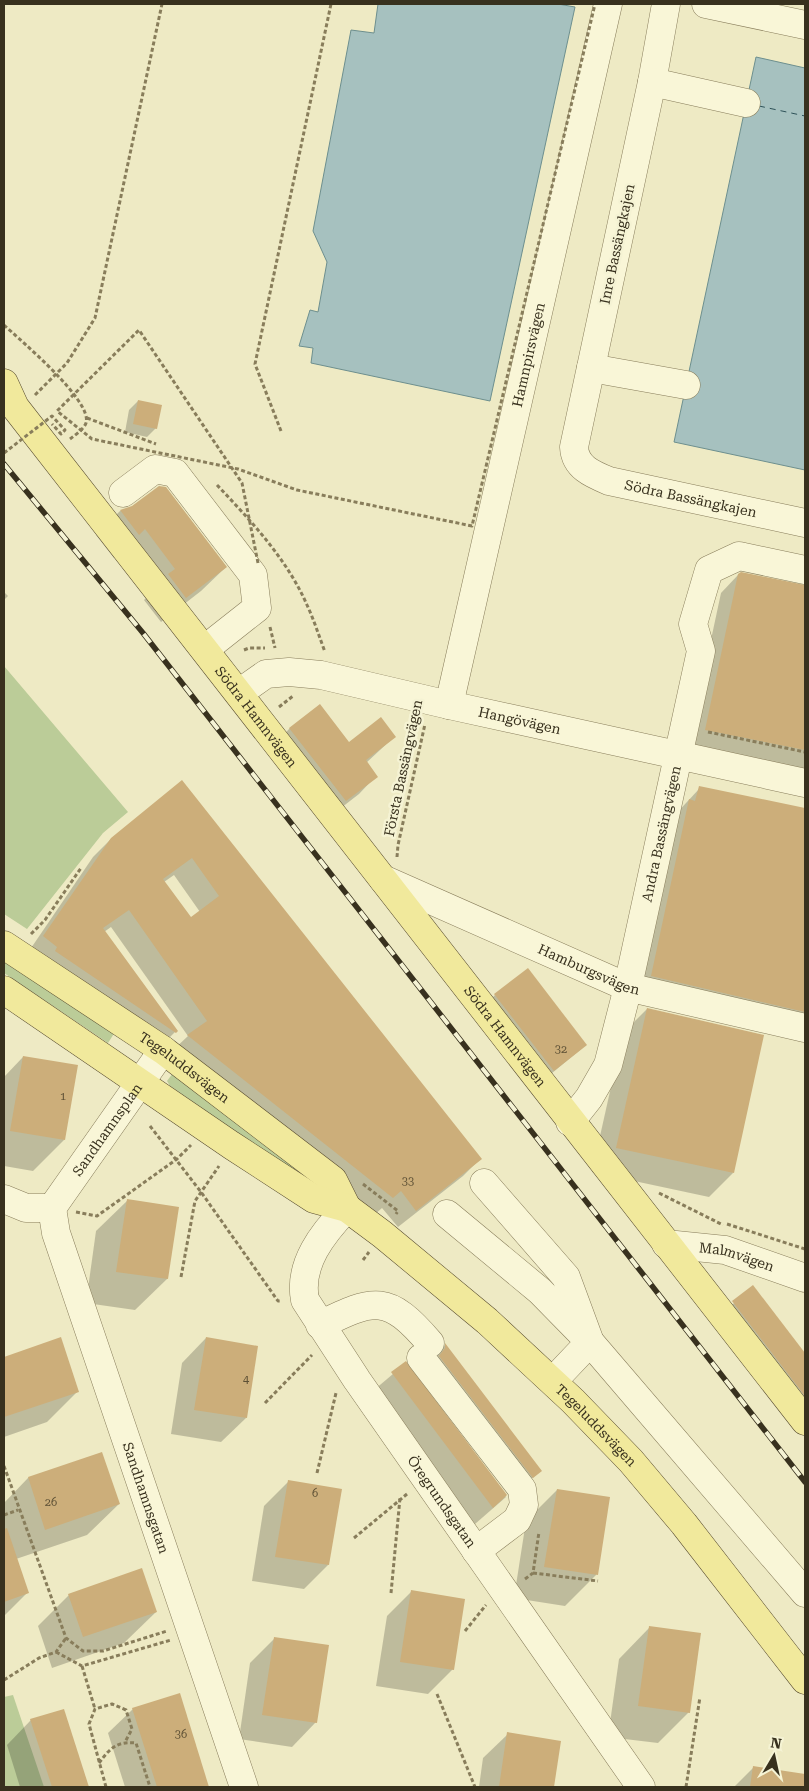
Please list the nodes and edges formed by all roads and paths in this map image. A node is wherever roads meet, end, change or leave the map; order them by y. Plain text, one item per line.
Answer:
1 (162, 4) edge
2 (331, 4) edge
3 (595, 4) edge
4 (608, 4) edge
5 (705, 4) edge
6 (665, 14) edge
7 (805, 25) edge
8 (652, 82) junction
9 (746, 103) dead end
10 (4, 325) edge
11 (591, 368) junction
12 (57, 375) junction
13 (686, 385) dead end
14 (14, 397) edge
15 (57, 411) junction
16 (52, 416) junction
17 (52, 424) dead end
18 (281, 431) dead end
19 (72, 437) dead end
20 (4, 453) edge
21 (579, 463) joint
22 (124, 494) dead end
23 (805, 523) edge
24 (258, 563) dead end
25 (805, 570) edge
26 (204, 649) junction
27 (239, 693) junction
28 (439, 703) junction
29 (679, 756) junction
30 (805, 783) edge
31 (81, 868) dead end
32 (390, 869) junction
33 (16, 942) edge
34 (627, 987) junction
35 (4, 990) edge
36 (805, 1028) edge
37 (162, 1050) junction
38 (140, 1082) junction
39 (570, 1122) junction
40 (150, 1126) dead end
41 (192, 1144) dead end
42 (177, 1159) junction
43 (221, 1164) dead end
44 (484, 1184) dead end
45 (651, 1190) dead end
46 (201, 1192) junction
47 (4, 1199) edge
48 (52, 1208) junction
49 (347, 1208) junction
50 (447, 1214) dead end
51 (666, 1244) junction
52 (805, 1249) edge
53 (181, 1277) dead end
54 (805, 1278) edge
55 (305, 1300) junction
56 (320, 1325) junction
57 (590, 1342) junction
58 (314, 1353) dead end
59 (357, 1380) junction
60 (553, 1381) junction
61 (265, 1403) dead end
62 (805, 1421) edge
63 (4, 1466) edge
64 (317, 1473) dead end
65 (410, 1492) dead end
66 (400, 1498) junction
67 (18, 1510) junction
68 (4, 1515) edge
69 (540, 1527) dead end
70 (354, 1538) dead end
71 (476, 1551) junction
72 (533, 1573) junction
73 (524, 1579) dead end
74 (598, 1581) dead end
75 (805, 1592) edge
76 (391, 1593) dead end
77 (488, 1602) dead end
78 (192, 1629) junction
79 (465, 1631) dead end
80 (66, 1638) junction
81 (56, 1652) junction
82 (82, 1666) junction
83 (4, 1680) edge
84 (805, 1680) edge
85 (437, 1694) dead end
86 (700, 1697) dead end
87 (95, 1709) junction
88 (125, 1742) junction
89 (99, 1763) junction
90 (106, 1787) edge
91 (150, 1787) edge
92 (244, 1787) edge
93 (476, 1787) edge
94 (641, 1787) edge
95 (686, 1787) edge

1 - 12 path
2 - 18 path
3 - 15 path, bridge
4 - 28 street, Hamnpirsvägen
5 - 6 street
5 - 7 street
6 - 8 street, Inre Bassängkajen
8 - 9 street
8 - 11 street, Inre Bassängkajen
10 - 12 path
11 - 13 street
11 - 21 street, Inre Bassängkajen
12 - 14 path
12 - 19 path
14 - 26 main road, Södra Hamnvägen
15 - 16 path, bridge
15 - 24 path, bridge
16 - 17 path, bridge
16 - 20 path, bridge
21 - 23 street, Södra Bassängkajen
22 - 26 street
25 - 29 street, Andra Bassängvägen
26 - 27 main road, Södra Hamnvägen
27 - 28 street, Hangövägen
27 - 32 main road, Södra Hamnvägen
28 - 29 street, Hangövägen
28 - 32 path, Första Bassängvägen
29 - 30 street, Hangövägen
29 - 34 street, Andra Bassängvägen
31 - 33 path
32 - 34 street, Hamburgsvägen
32 - 39 main road, Södra Hamnvägen
33 - 37 main road, Tegeluddsvägen
34 - 36 street, Hamburgsvägen
34 - 39 street, Andra Bassängvägen
35 - 38 main road, Tegeluddsvägen
37 - 38 street, Sandhamnsplan
37 - 49 main road, Tegeluddsvägen
38 - 48 street, Sandhamnsplan
38 - 49 main road, Tegeluddsvägen
39 - 51 main road, Södra Hamnvägen
40 - 42 path
41 - 42 path
42 - 46 path
42 - 48 path
43 - 46 path
44 - 57 street
45 - 52 path
46 - 53 path
46 - 55 path
47 - 48 street
48 - 78 street, Sandhamnsgatan
49 - 55 street, Öregrundsgatan
49 - 60 main road, Tegeluddsvägen
50 - 57 street
51 - 54 street, Malmvägen
51 - 62 main road, Södra Hamnvägen
55 - 56 street, Öregrundsgatan
56 - 59 street, Öregrundsgatan
56 - 71 street
57 - 60 street
57 - 75 street
58 - 61 path
59 - 64 path
59 - 71 street, Öregrundsgatan
60 - 84 main road, Tegeluddsvägen
63 - 67 path
65 - 66 path
66 - 70 path
66 - 76 path
67 - 68 path
67 - 80 path
69 - 72 path
71 - 94 street, Öregrundsgatan
72 - 73 path
72 - 74 path
77 - 79 path
78 - 80 path
78 - 82 path
78 - 92 street, Sandhamnsgatan
80 - 81 path
81 - 82 path
81 - 83 path
82 - 87 path
85 - 93 path
86 - 95 path
87 - 88 path
87 - 89 path
88 - 89 path
88 - 91 path
89 - 90 path

